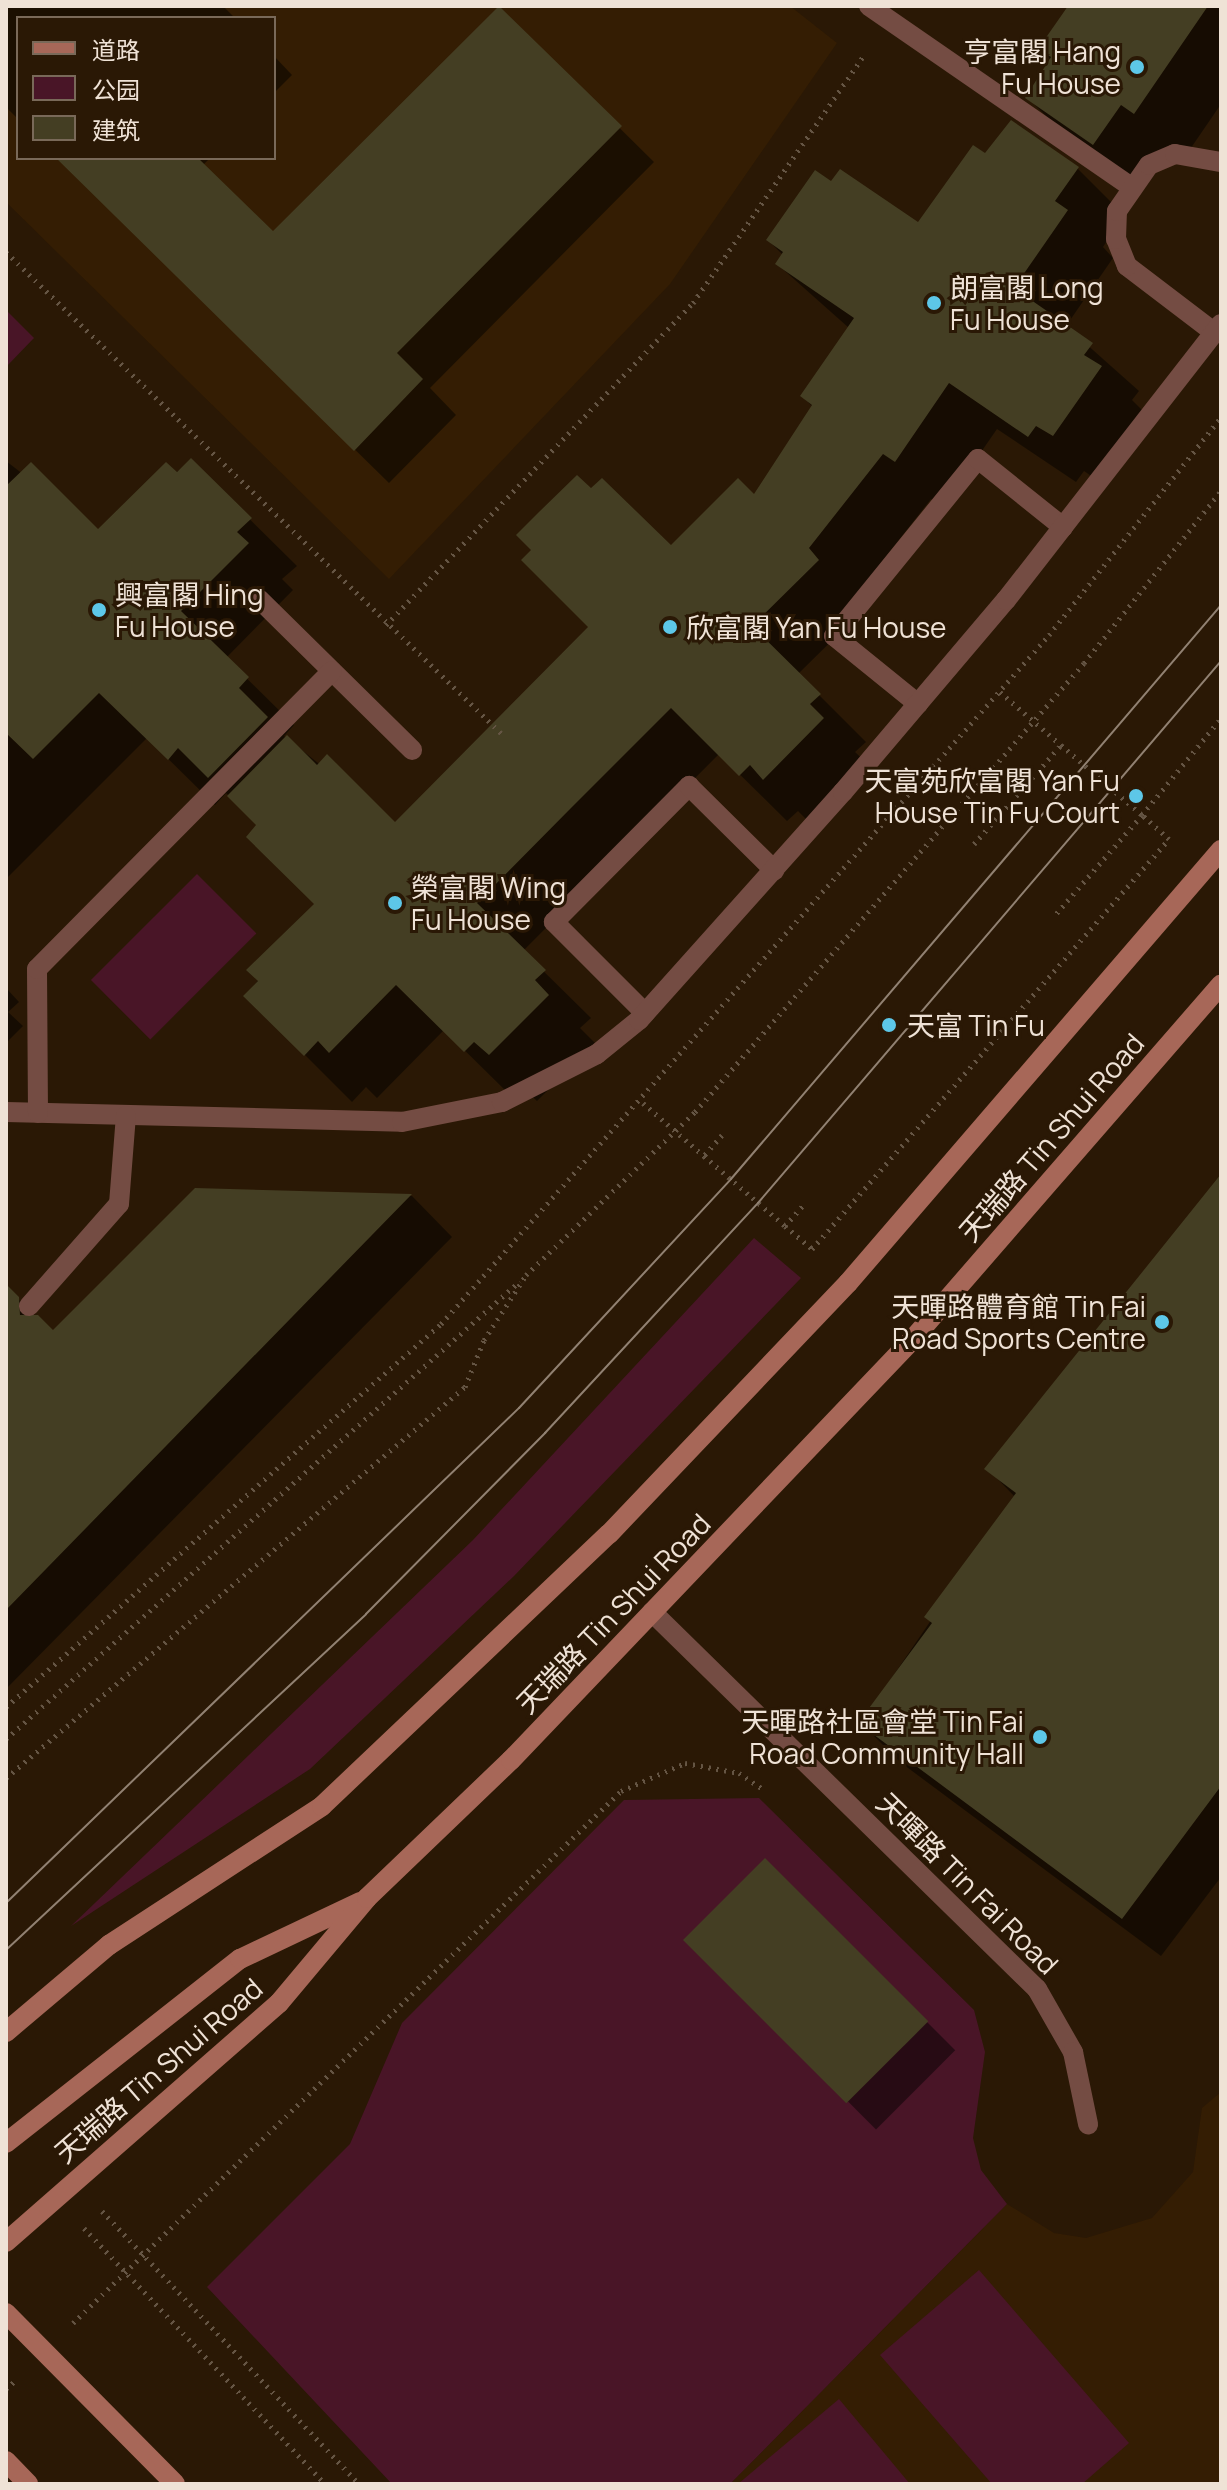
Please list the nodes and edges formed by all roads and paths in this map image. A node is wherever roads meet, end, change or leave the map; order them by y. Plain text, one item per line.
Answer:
1 (869, 6) edge
2 (889, 20) junction
3 (1221, 162) edge
4 (1128, 185) junction
5 (6, 252) edge
6 (1218, 328) edge
7 (1221, 417) edge
8 (1221, 491) edge
9 (1063, 527) junction
10 (259, 599) dead end
11 (386, 625) junction
12 (332, 671) junction
13 (1000, 692) junction
14 (918, 704) junction
15 (1221, 718) edge
16 (1033, 722) junction
17 (503, 735) dead end
18 (1061, 745) junction
19 (412, 750) dead end
20 (1142, 815) junction
21 (974, 844) dead end
22 (1221, 850) edge
23 (774, 870) junction
24 (1055, 915) dead end
25 (1221, 984) edge
26 (645, 1013) junction
27 (643, 1103) junction
28 (6, 1112) edge
29 (38, 1113) junction
30 (126, 1116) junction
31 (675, 1131) junction
32 (722, 1135) dead end
33 (704, 1156) junction
34 (803, 1205) dead end
35 (785, 1226) junction
36 (526, 1275) junction
37 (29, 1306) dead end
38 (652, 1612) junction
39 (6, 1707) edge
40 (6, 1739) edge
41 (6, 1778) edge
42 (763, 1789) dead end
43 (367, 1898) junction
44 (6, 2032) edge
45 (1088, 2124) dead end
46 (6, 2143) edge
47 (91, 2199) dead end
48 (71, 2215) dead end
49 (6, 2242) edge
50 (144, 2256) junction
51 (6, 2313) edge
52 (6, 2461) edge
53 (28, 2484) edge
54 (175, 2484) edge
55 (325, 2484) edge
56 (359, 2484) edge

1 - 2 street
2 - 4 street
2 - 11 path
3 - 4 street
4 - 6 street
5 - 11 path
6 - 9 street
7 - 13 path
8 - 16 path
9 - 14 street
9 - 14 street
10 - 12 street
11 - 17 path
12 - 19 street
12 - 29 street
13 - 16 path
13 - 27 path
14 - 23 street
15 - 20 path
16 - 18 path
16 - 31 path
18 - 20 path
18 - 21 path
20 - 24 path
20 - 35 path
22 - 44 main road, 天瑞路 Tin Shui Road
23 - 26 street
23 - 26 street
25 - 38 main road, 天瑞路 Tin Shui Road
26 - 30 street
27 - 31 path
27 - 39 path
28 - 29 street
29 - 30 street
30 - 37 street
31 - 33 path
31 - 36 path
32 - 33 path
33 - 35 path
34 - 35 path
36 - 40 path
36 - 41 path
38 - 43 main road, 天瑞路 Tin Shui Road
38 - 45 street, 天暉路 Tin Fai Road
42 - 50 path
43 - 46 main road
43 - 49 main road, 天瑞路 Tin Shui Road
47 - 50 path
48 - 55 path
50 - 56 path
51 - 54 main road
52 - 53 main road

